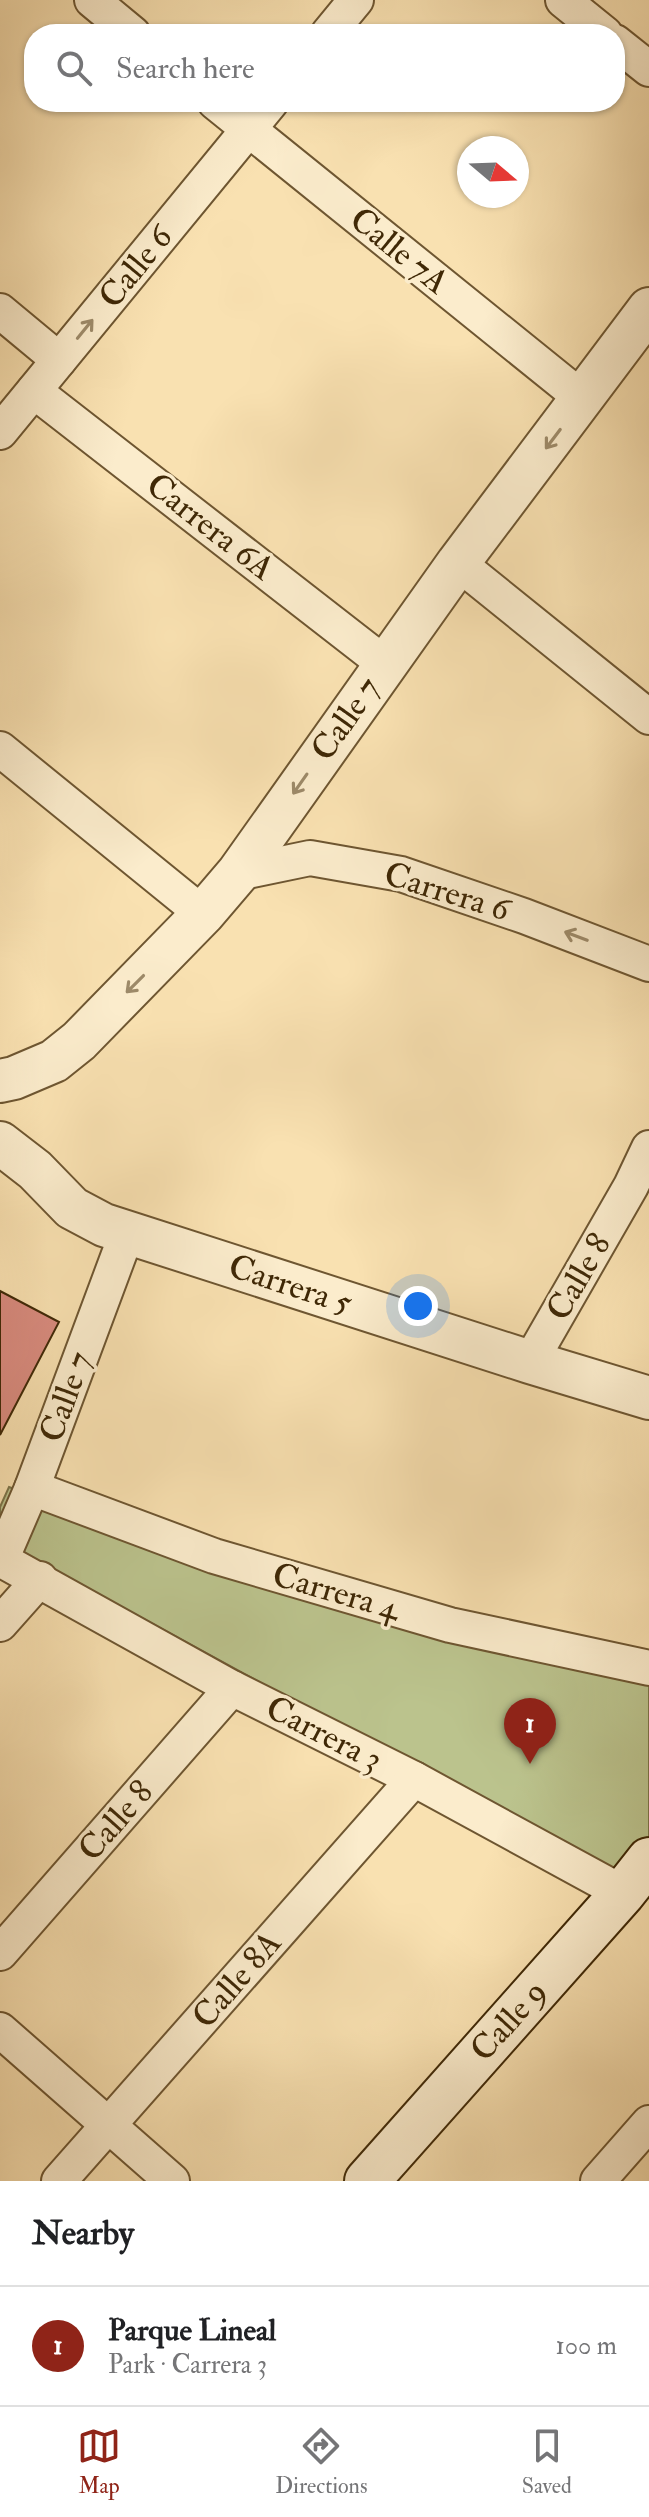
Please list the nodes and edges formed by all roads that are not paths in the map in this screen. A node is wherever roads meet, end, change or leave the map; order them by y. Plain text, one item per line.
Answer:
1 (92, 0) edge
2 (356, 0) edge
3 (563, 0) edge
4 (121, 24) edge
5 (336, 24) edge
6 (593, 24) edge
7 (625, 50) edge
8 (649, 69) edge
9 (227, 112) edge
10 (263, 112) edge
11 (249, 130) junction
12 (649, 309) edge
13 (0, 311) edge
14 (59, 360) junction
15 (34, 391) junction
16 (583, 399) junction
17 (0, 432) edge
18 (458, 563) junction
19 (385, 664) junction
20 (646, 709) edge
21 (0, 749) edge
22 (238, 873) junction
23 (203, 914) junction
24 (649, 964) edge
25 (0, 1081) edge
26 (0, 1143) edge
27 (649, 1148) edge
28 (127, 1233) junction
29 (530, 1362) junction
30 (649, 1398) edge
31 (32, 1488) junction
32 (0, 1559) edge
33 (40, 1579) junction
34 (0, 1624) edge
35 (649, 1668) edge
36 (232, 1688) junction
37 (414, 1779) junction
38 (640, 1887) edge
39 (0, 1953) edge
40 (0, 2030) edge
41 (649, 2123) edge
42 (109, 2126) junction
43 (59, 2181) edge
44 (172, 2181) edge
45 (367, 2181) edge
46 (598, 2181) edge

1 - 4 street
2 - 5 street
3 - 6 street
7 - 8 street
9 - 11 street, Calle 7A
10 - 11 street, Calle 6
14 -> 11 street, Calle 6
11 - 16 street, Calle 7A
12 - 16 street, Calle 7
13 - 14 street
14 - 15 street, Calle 6
15 - 17 street, Calle 6
15 - 19 street, Carrera 6A
16 -> 18 street, Calle 7
18 - 19 street, Calle 7
18 - 20 street
19 -> 22 street, Calle 7
21 - 23 street
22 - 23 street, Calle 7
24 -> 22 street, Carrera 6
23 -> 25 street, Calle 7
26 - 28 street, Carrera 5
27 - 29 street, Calle 8
28 - 29 street, Carrera 5
28 - 31 street, Calle 7
29 - 30 street, Carrera 5
31 - 32 street, Calle 7
31 - 35 street, Carrera 4
32 - 33 street, Carrera 3
33 - 34 street
33 - 36 street, Carrera 3
36 - 37 street, Carrera 3
36 - 39 street, Calle 8
37 - 38 street, Carrera 3
37 - 42 street, Calle 8A
38 - 45 main road, Calle 9
40 - 42 street
41 - 46 street
42 - 43 street, Calle 8A
42 - 44 street

